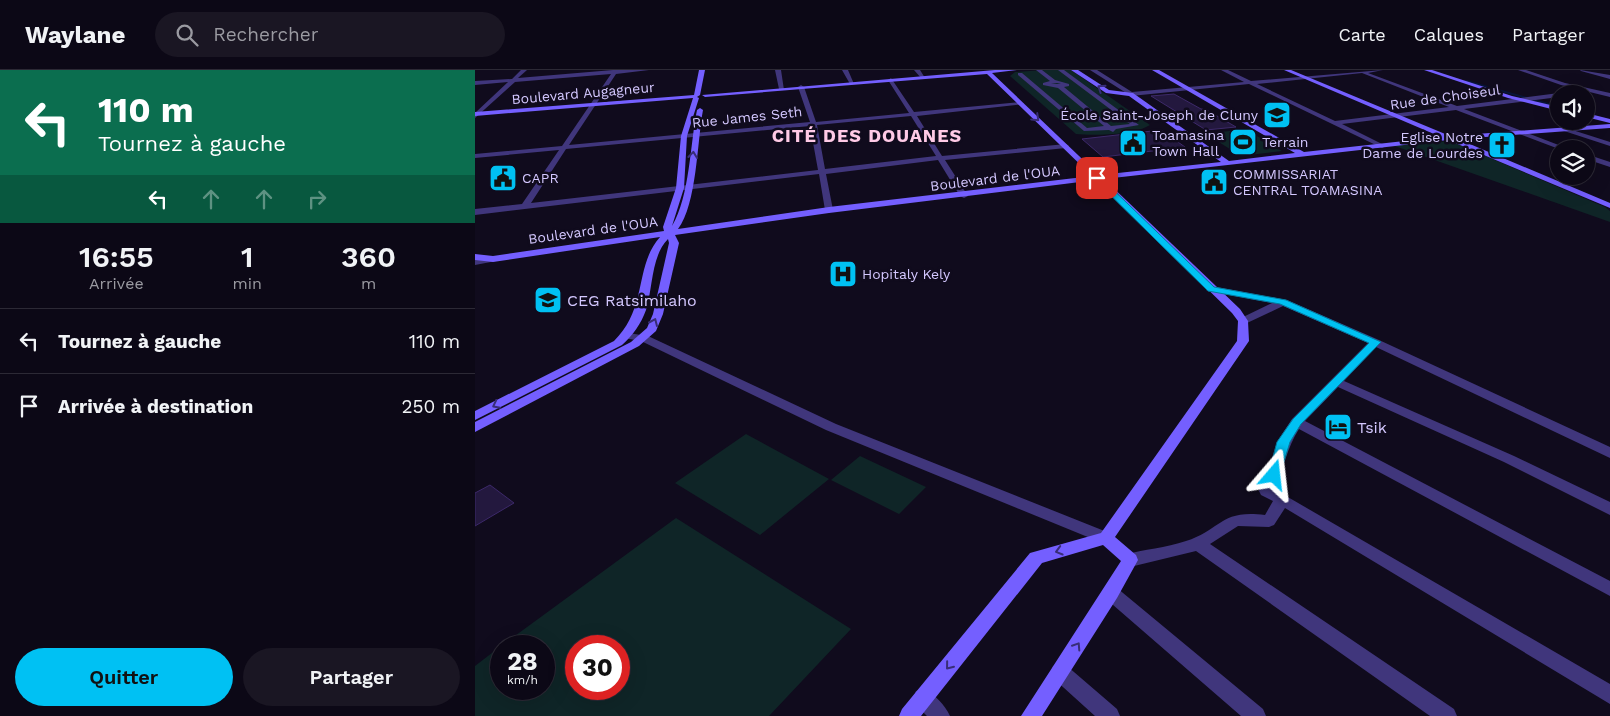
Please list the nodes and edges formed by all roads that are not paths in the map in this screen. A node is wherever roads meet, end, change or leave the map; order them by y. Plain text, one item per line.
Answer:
1 (524, 70) edge
2 (646, 70) edge
3 (702, 70) edge
4 (709, 70) edge
5 (777, 70) edge
6 (845, 70) edge
7 (917, 70) edge
8 (1039, 70) edge
9 (1061, 70) edge
10 (1074, 70) edge
11 (1093, 70) edge
12 (1155, 70) edge
13 (1224, 70) edge
14 (1287, 70) edge
15 (1380, 70) edge
16 (1427, 70) edge
17 (1521, 70) edge
18 (1583, 70) edge
19 (615, 71) edge
20 (1015, 71) edge
21 (1359, 71) edge
22 (987, 72) junction
23 (923, 77) junction
24 (1070, 77) junction
25 (1304, 77) junction
26 (1610, 77) edge
27 (1043, 79) dead end
28 (891, 80) junction
29 (1035, 80) dead end
30 (1052, 80) junction
31 (512, 81) junction
32 (1028, 81) junction
33 (1250, 82) junction
34 (475, 83) edge
35 (852, 83) junction
36 (1573, 85) edge
37 (801, 87) junction
38 (1084, 87) junction
39 (1061, 88) junction
40 (782, 89) junction
41 (1186, 89) junction
42 (1610, 90) edge
43 (1040, 91) junction
44 (1595, 91) edge
45 (1595, 91) edge
46 (1131, 94) junction
47 (1094, 95) junction
48 (1610, 95) edge
49 (700, 96) junction
50 (1079, 96) dead end
51 (1087, 96) dead end
52 (1550, 96) edge
53 (1072, 97) junction
54 (1057, 98) dead end
55 (1065, 98) dead end
56 (1049, 99) junction
57 (1521, 100) junction
58 (595, 104) junction
59 (1021, 104) junction
60 (1108, 104) junction
61 (1100, 105) dead end
62 (1092, 106) dead end
63 (1084, 107) junction
64 (1550, 107) edge
65 (1069, 108) dead end
66 (1077, 108) dead end
67 (1456, 108) junction
68 (1061, 109) junction
69 (914, 114) junction
70 (476, 115) edge
71 (1123, 115) junction
72 (1115, 116) dead end
73 (1399, 116) junction
74 (1107, 117) dead end
75 (1595, 117) edge
76 (1099, 118) junction
77 (1090, 119) dead end
78 (1074, 120) junction
79 (1082, 120) dead end
80 (1610, 121) edge
81 (813, 123) junction
82 (1335, 123) junction
83 (1610, 126) edge
84 (1595, 127) edge
85 (1111, 128) junction
86 (1550, 130) edge
87 (1566, 130) edge
88 (1520, 132) junction
89 (695, 134) junction
90 (1119, 134) dead end
91 (684, 136) junction
92 (1451, 138) junction
93 (1550, 143) edge
94 (1610, 144) edge
95 (565, 146) junction
96 (1066, 146) junction
97 (1382, 146) junction
98 (1303, 155) junction
99 (475, 156) edge
100 (941, 158) junction
101 (1595, 159) edge
102 (1229, 164) junction
103 (1610, 165) edge
104 (823, 172) junction
105 (1097, 178) junction
106 (689, 187) junction
107 (679, 188) junction
108 (965, 196) junction
109 (525, 206) junction
110 (1610, 206) edge
111 (829, 210) junction
112 (475, 212) edge
113 (668, 233) junction
114 (475, 256) edge
115 (493, 259) junction
116 (475, 262) edge
117 (1211, 289) junction
118 (1283, 302) junction
119 (1243, 321) junction
120 (628, 336) junction
121 (644, 338) junction
122 (1375, 342) junction
123 (1335, 381) junction
124 (475, 416) edge
125 (1297, 422) junction
126 (475, 428) edge
127 (1610, 453) edge
128 (1282, 499) junction
129 (1610, 509) edge
130 (1105, 538) junction
131 (1197, 543) junction
132 (1130, 560) junction
133 (1610, 589) edge
134 (1111, 593) junction
135 (1060, 672) junction
136 (1610, 695) edge
137 (923, 698) junction
138 (909, 716) edge
139 (940, 716) edge
140 (1031, 716) edge
141 (1110, 716) edge
142 (1256, 716) edge
143 (1447, 716) edge

1 - 31 street
2 - 19 street
3 - 49 street
4 - 49 street
5 - 40 street
6 - 35 street
7 - 23 street
8 - 30 street
9 - 24 street
46 -> 10 street
11 - 46 street
12 - 41 street
13 - 33 street
14 - 25 street
15 - 21 street
16 - 57 street
17 - 36 street
18 - 26 street
19 - 31 street
19 - 58 street
20 - 22 street, Boulevard Augagneur
20 - 32 street
21 - 25 street
21 - 67 street
22 - 23 street, Boulevard Augagneur
22 - 59 street
23 - 28 street, Boulevard Augagneur
24 - 30 street
24 - 38 street
25 - 33 street
25 - 73 street
27 - 30 street
28 - 35 street, Boulevard Augagneur
28 - 69 street
29 - 32 street
30 - 39 street
31 - 34 street
31 - 70 street
32 - 43 street
33 - 41 street
33 - 82 street
35 - 37 street, Boulevard Augagneur
37 - 40 street, Boulevard Augagneur
37 - 81 street
38 - 39 street
38 - 47 street
39 - 43 street
39 - 53 street
40 - 49 street, Boulevard Augagneur
41 - 46 street
41 - 98 street
42 - 44 street
43 - 56 street
45 - 48 street
46 - 102 street
47 - 51 street
47 - 60 street
49 - 58 street, Boulevard Augagneur
49 - 89 street
49 - 91 street
50 - 53 street
52 - 57 street, Rue de Choiseul
53 - 55 street
53 - 63 street
54 - 56 street
56 - 68 street
57 - 64 street
57 - 67 street, Rue de Choiseul
58 - 70 street, Boulevard Augagneur
58 - 95 street
59 - 69 street, Rue James Seth
59 -> 96 street
60 - 61 street
60 - 71 street
62 - 63 street
63 - 66 street
63 - 76 street
65 - 68 street
67 - 73 street, Rue de Choiseul
67 - 88 street
68 - 78 street
69 - 81 street, Rue James Seth
69 - 100 street
71 - 72 street
71 - 85 street
73 - 82 street, Rue de Choiseul
73 - 92 street
74 - 76 street
75 - 80 street
76 - 77 street
76 - 85 street
78 - 79 street
78 - 85 street
81 - 89 street, Rue James Seth
81 - 104 street
82 - 97 street
83 - 84 street, Boulevard de l'OUA
85 - 90 street
86 - 88 street, Boulevard de l'OUA
87 - 94 street
88 - 92 street, Boulevard de l'OUA
88 - 93 street
89 - 91 street, Rue James Seth
106 -> 89 street
91 - 95 street, Rue James Seth
91 - 107 street
92 - 97 street, Boulevard de l'OUA
92 - 110 street
95 - 99 street, Rue James Seth
95 - 109 street
96 - 100 street
96 - 105 street
97 - 98 street, Boulevard de l'OUA
98 - 102 street, Boulevard de l'OUA
100 - 104 street
100 - 108 street
101 - 103 street
102 - 105 street, Boulevard de l'OUA
104 - 106 street
104 - 111 street
105 - 108 street, Boulevard de l'OUA
105 - 117 street
106 - 107 street
106 - 113 street
107 - 109 street
107 - 113 street
108 - 111 street, Boulevard de l'OUA
109 - 112 street
111 - 113 street, Boulevard de l'OUA
113 - 115 street, Boulevard de l'OUA
113 - 120 street
121 -> 113 street
114 - 115 street
115 - 116 street, Boulevard de l'OUA
117 - 118 street
117 - 119 street
118 - 119 street
118 - 122 street
119 - 130 street
120 - 121 street
120 -> 124 street
121 - 126 street
121 - 130 street
122 - 123 street
122 - 127 street
123 - 125 street
123 - 129 street
125 - 128 street
125 - 133 street
128 - 131 street
128 - 136 street
130 - 132 street
130 -> 137 street
131 - 132 street
131 - 143 street
132 - 134 street
135 -> 134 street
134 - 142 street
135 - 140 street
135 - 141 street
137 - 138 street
137 - 139 street

